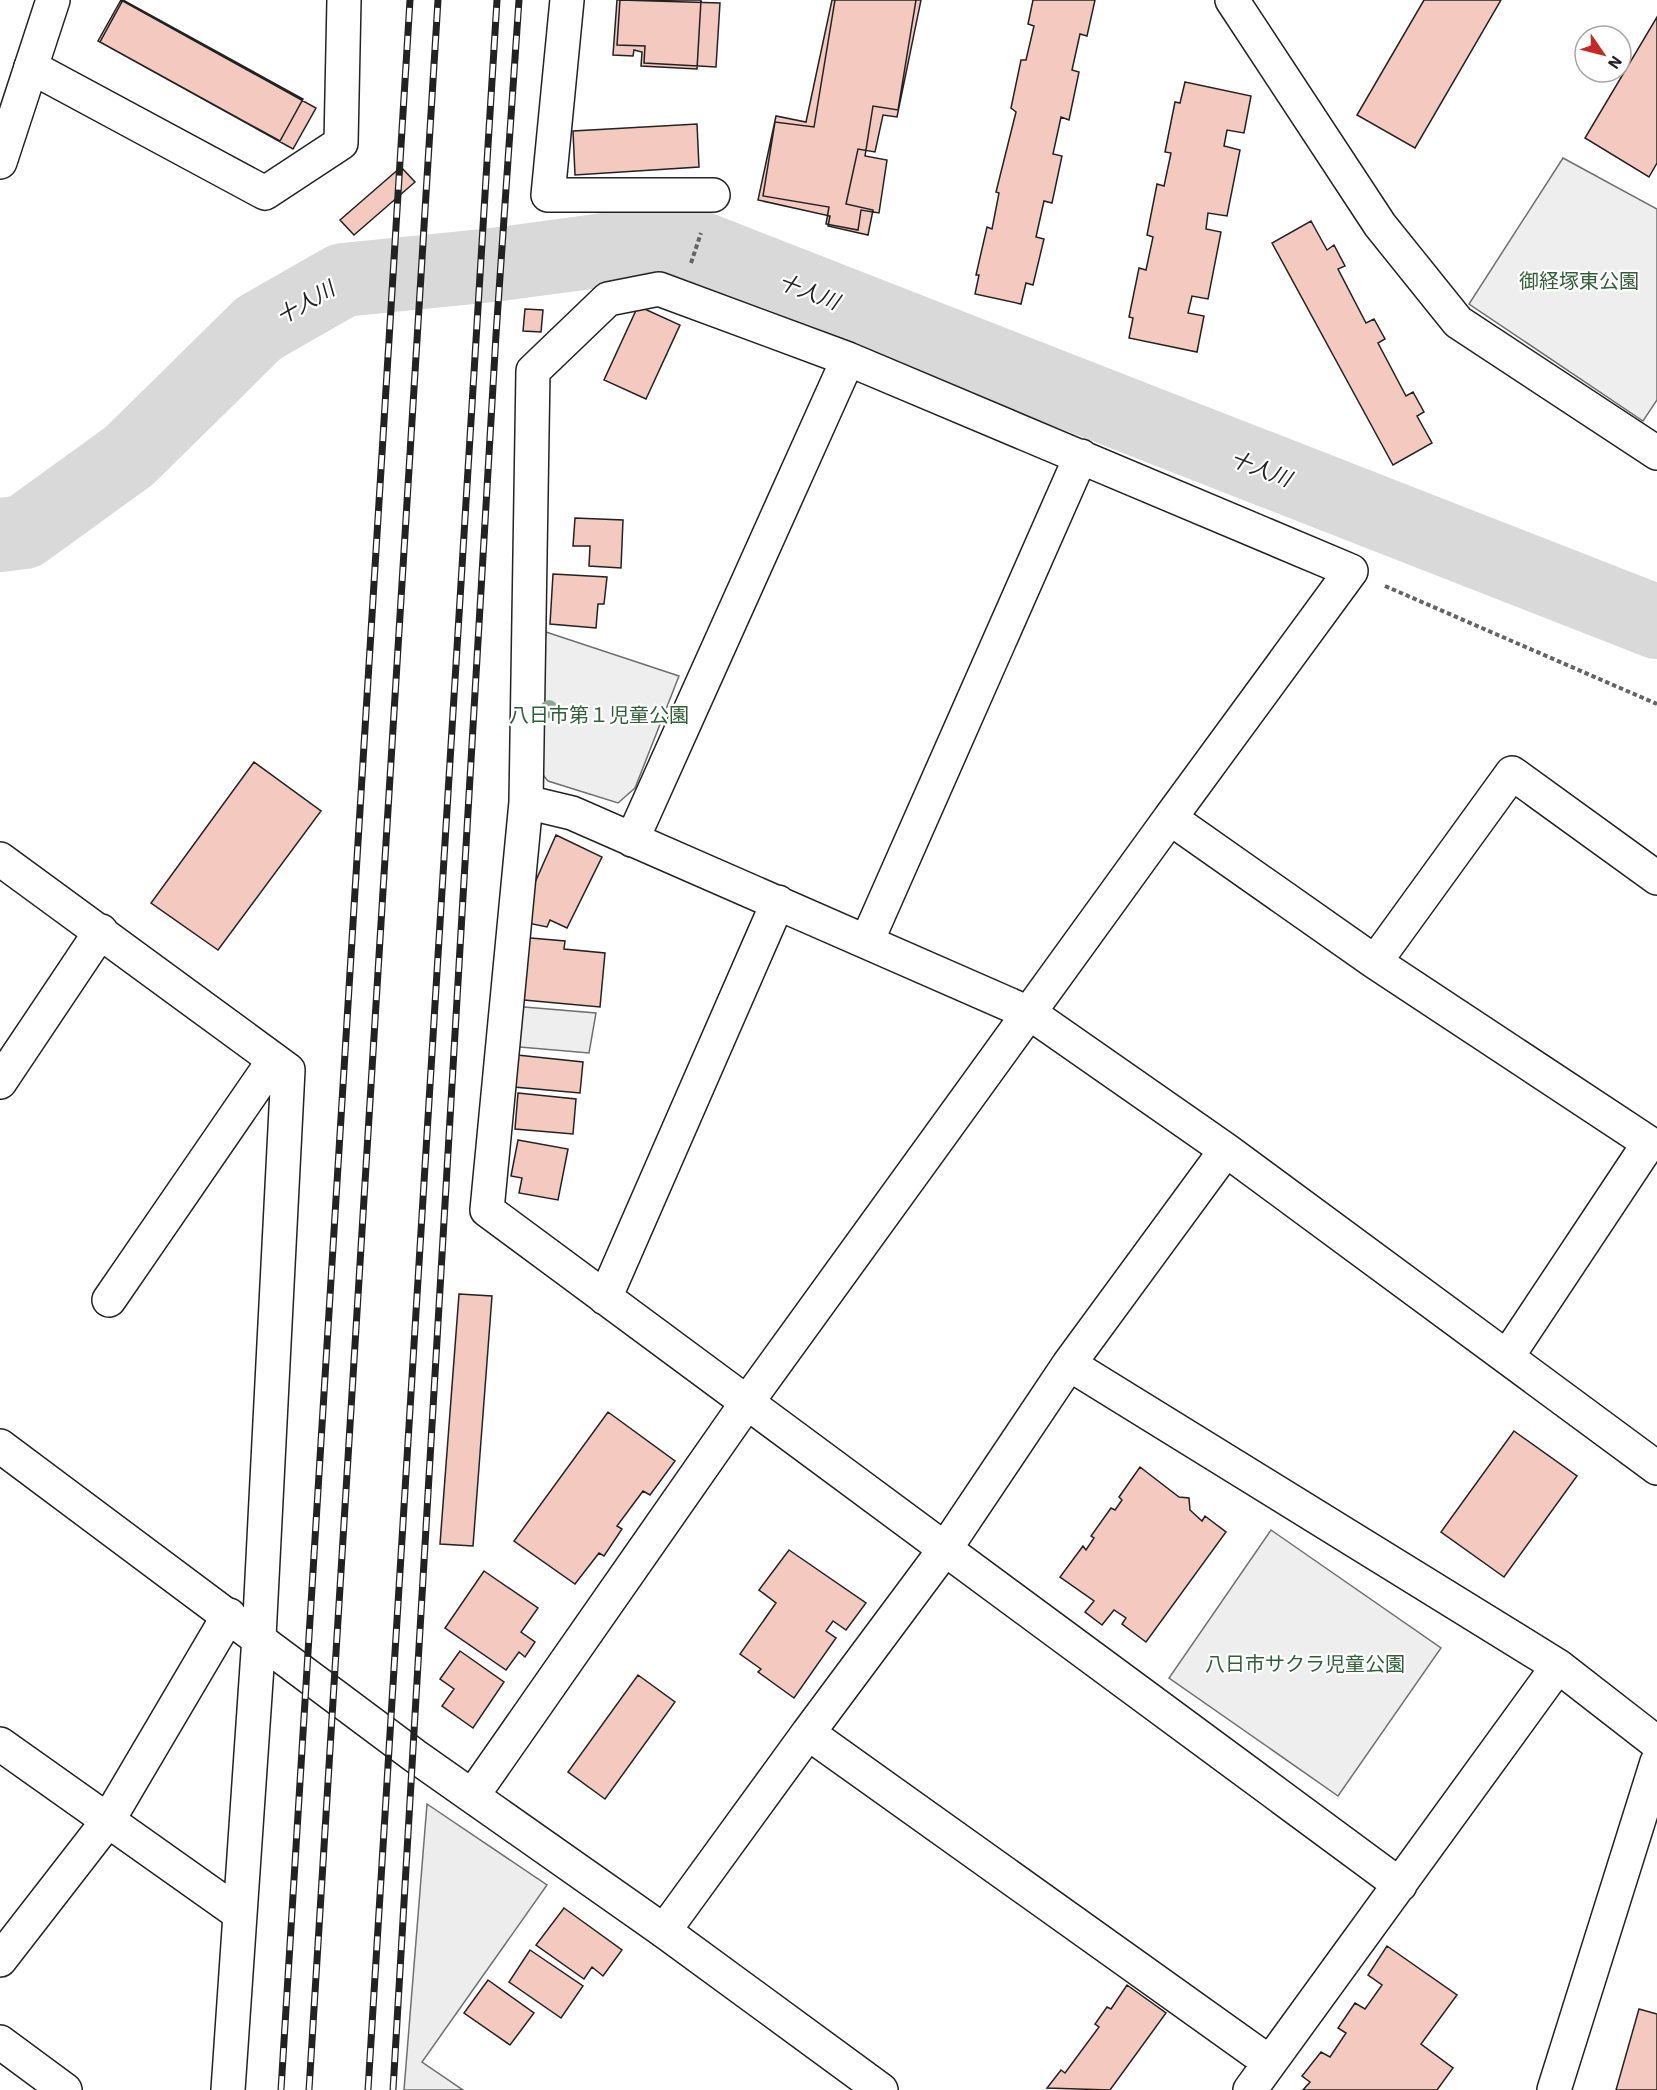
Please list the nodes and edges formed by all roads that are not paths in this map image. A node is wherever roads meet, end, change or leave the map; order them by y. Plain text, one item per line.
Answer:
1 (53, 0) edge
2 (345, 0) edge
3 (567, 0) edge
4 (1232, 0) edge
5 (32, 68) junction
6 (0, 162) edge
7 (713, 195) road end
8 (848, 359) junction
9 (1657, 453) edge
10 (1081, 456) junction
11 (526, 802) junction
12 (1170, 818) junction
13 (632, 840) junction
14 (0, 859) edge
15 (1657, 878) edge
16 (778, 902) junction
17 (101, 932) junction
18 (867, 941) junction
19 (1375, 962) junction
20 (1030, 1014) junction
21 (274, 1060) junction
22 (0, 1082) edge
23 (1226, 1150) junction
24 (605, 1298) junction
25 (109, 1300) dead end
26 (1507, 1357) junction
27 (1069, 1364) junction
28 (748, 1401) junction
29 (0, 1446) edge
30 (1657, 1468) edge
31 (945, 1549) junction
32 (229, 1615) junction
33 (259, 1637) junction
34 (1558, 1666) junction
35 (808, 1733) junction
36 (1657, 1743) edge
37 (0, 1744) edge
38 (1657, 1762) edge
39 (473, 1795) junction
40 (107, 1822) junction
41 (1400, 1885) junction
42 (240, 1914) junction
43 (664, 1931) junction
44 (0, 1959) edge
45 (0, 2042) edge
46 (1269, 2062) junction
47 (65, 2090) edge
48 (228, 2090) edge
49 (881, 2090) edge
50 (1250, 2090) edge
51 (1554, 2090) edge

1 - 5 street
2 - 5 street
3 - 7 street
4 - 9 street
5 - 6 street
8 - 10 street
8 - 11 street
8 - 13 street
10 - 12 street
10 - 18 street
11 - 13 street
11 - 24 street
12 - 19 street
12 - 20 street
13 - 16 street
14 - 17 street
15 - 19 street
16 - 18 street
16 - 24 street
17 - 21 street
17 - 22 street
18 - 20 street
19 - 26 street
20 - 23 street
20 - 28 street
21 - 25 street
21 - 33 street
23 - 26 street
23 - 27 street
24 - 28 street
26 - 30 street
27 - 31 street
27 - 34 street
28 - 31 street
28 - 39 street
29 - 32 street
31 - 35 street
31 - 41 street
32 - 33 street
32 - 40 street
33 - 39 street
33 - 42 street
34 - 36 street
34 - 41 street
35 - 43 street
35 - 46 street
37 - 40 street
38 - 51 street
39 - 43 street
40 - 42 street
40 - 44 street
41 - 46 street
42 - 48 street
43 - 49 street
45 - 47 street
46 - 50 street

